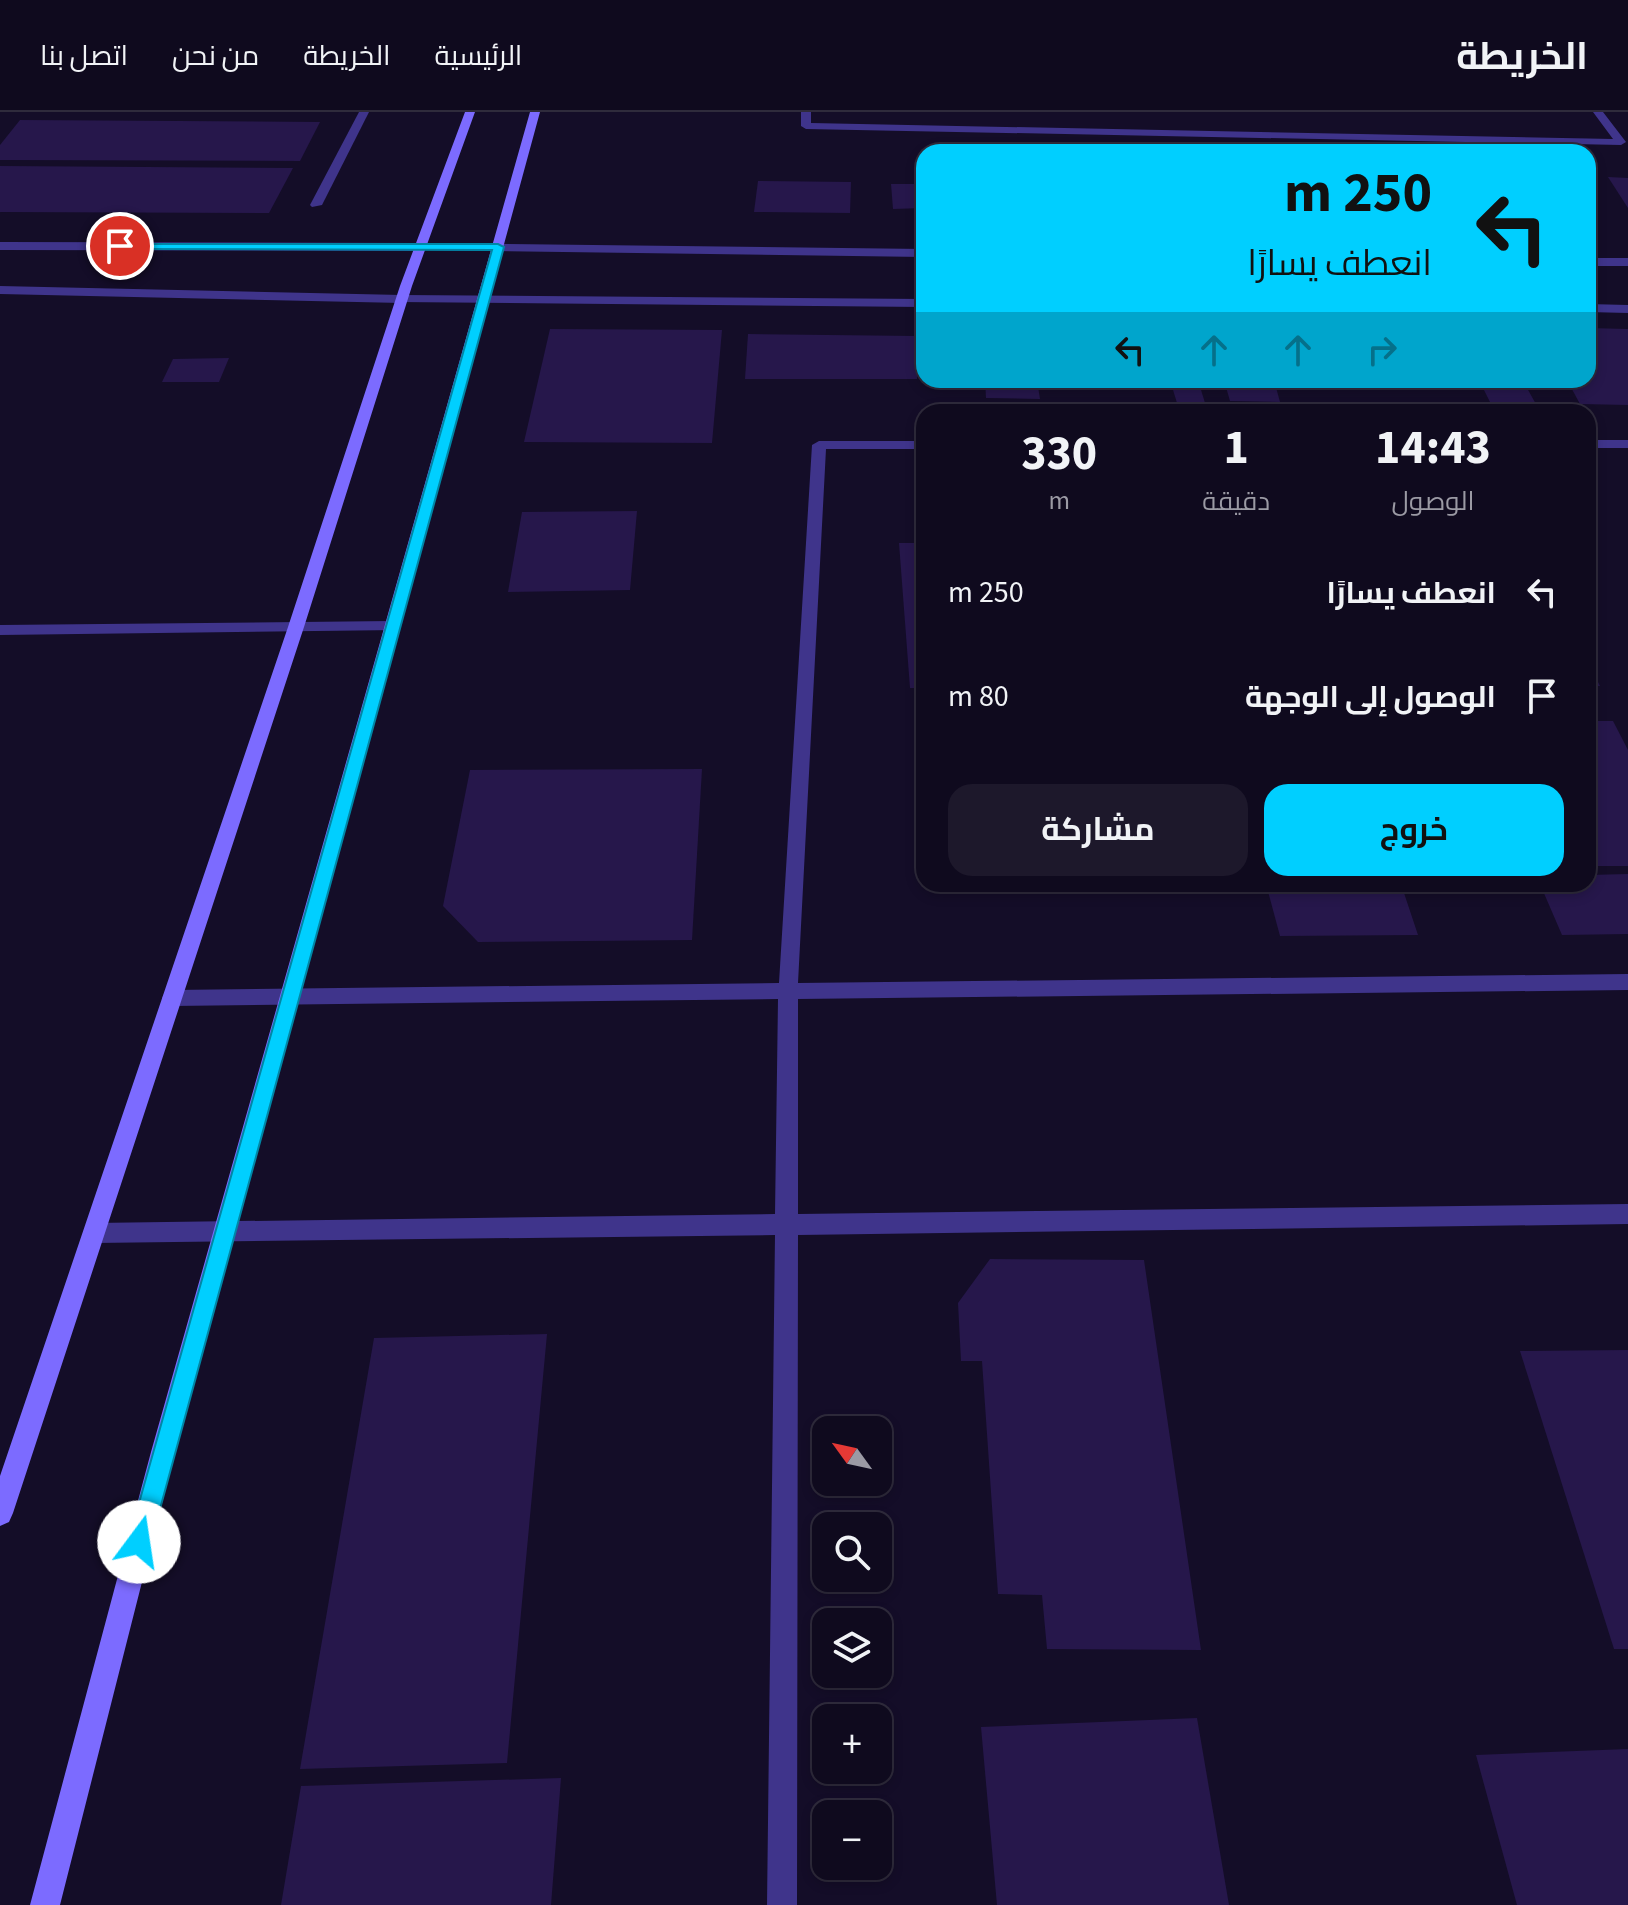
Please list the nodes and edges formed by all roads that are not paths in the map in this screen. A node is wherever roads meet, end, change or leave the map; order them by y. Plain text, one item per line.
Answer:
1 (364, 112) edge
2 (470, 112) edge
3 (535, 112) edge
4 (806, 112) edge
5 (1598, 112) edge
6 (316, 205) dead end
7 (0, 246) edge
8 (420, 247) junction
9 (498, 247) junction
10 (916, 253) edge
11 (1596, 262) edge
12 (1628, 262) edge
13 (0, 290) edge
14 (402, 299) junction
15 (484, 299) junction
16 (916, 303) edge
17 (1596, 308) edge
18 (1628, 309) edge
19 (1596, 444) edge
20 (1628, 444) edge
21 (916, 445) edge
22 (392, 626) junction
23 (296, 627) junction
24 (0, 630) edge
25 (1628, 982) edge
26 (788, 991) junction
27 (289, 997) junction
28 (172, 998) junction
29 (1628, 1214) edge
30 (786, 1224) junction
31 (224, 1231) junction
32 (94, 1233) junction
33 (0, 1513) edge
34 (45, 1905) edge
35 (782, 1905) edge

1 - 6 street
2 - 8 street
3 - 9 street
4 - 5 street
7 - 8 street
8 - 9 street
8 - 14 street
9 - 10 street
9 - 15 street
11 - 12 street
13 - 14 street
14 - 15 street
14 - 23 street
15 - 16 street
15 - 22 street
17 - 18 street
19 - 20 street
21 - 26 street
22 - 23 street
22 - 27 street
23 - 24 street
23 - 28 street
25 - 26 street
26 - 27 street
26 - 30 street
27 - 28 street
27 - 31 street
28 - 32 street
29 - 30 street
30 - 31 street
30 - 35 street
31 - 32 street
31 - 34 street
32 - 33 street

